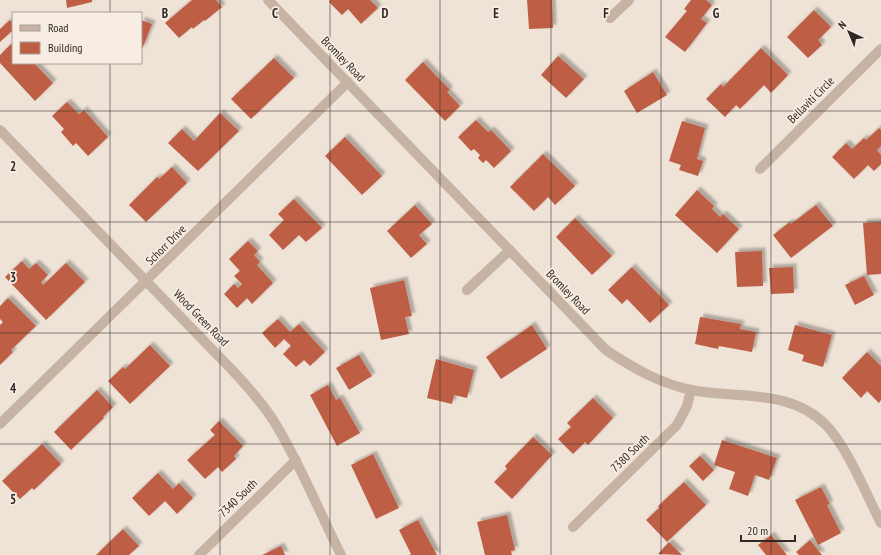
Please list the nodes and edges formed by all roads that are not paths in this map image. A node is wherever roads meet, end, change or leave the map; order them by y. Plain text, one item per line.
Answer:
1 (268, 0) edge
2 (629, 0) edge
3 (610, 18) dead end
4 (881, 49) edge
5 (348, 82) junction
6 (0, 130) edge
7 (760, 169) dead end
8 (510, 250) junction
9 (147, 282) junction
10 (467, 290) dead end
11 (691, 390) junction
12 (0, 424) edge
13 (296, 460) junction
14 (881, 523) edge
15 (573, 527) dead end
16 (199, 555) edge
17 (341, 555) edge

1 - 5 street, Bromley Road
2 - 3 street
4 - 7 street, Bellaviti Circle
5 - 8 street, Bromley Road
5 - 9 street, Schorr Drive
6 - 9 street, Wood Green Road
8 - 10 street
8 - 11 street, Bromley Road
9 - 12 street, Schorr Drive
9 - 13 street, Wood Green Road
11 - 14 street, Bromley Road
11 - 15 street, 7380 South
13 - 16 street, 7340 South
13 - 17 street, Wood Green Road

